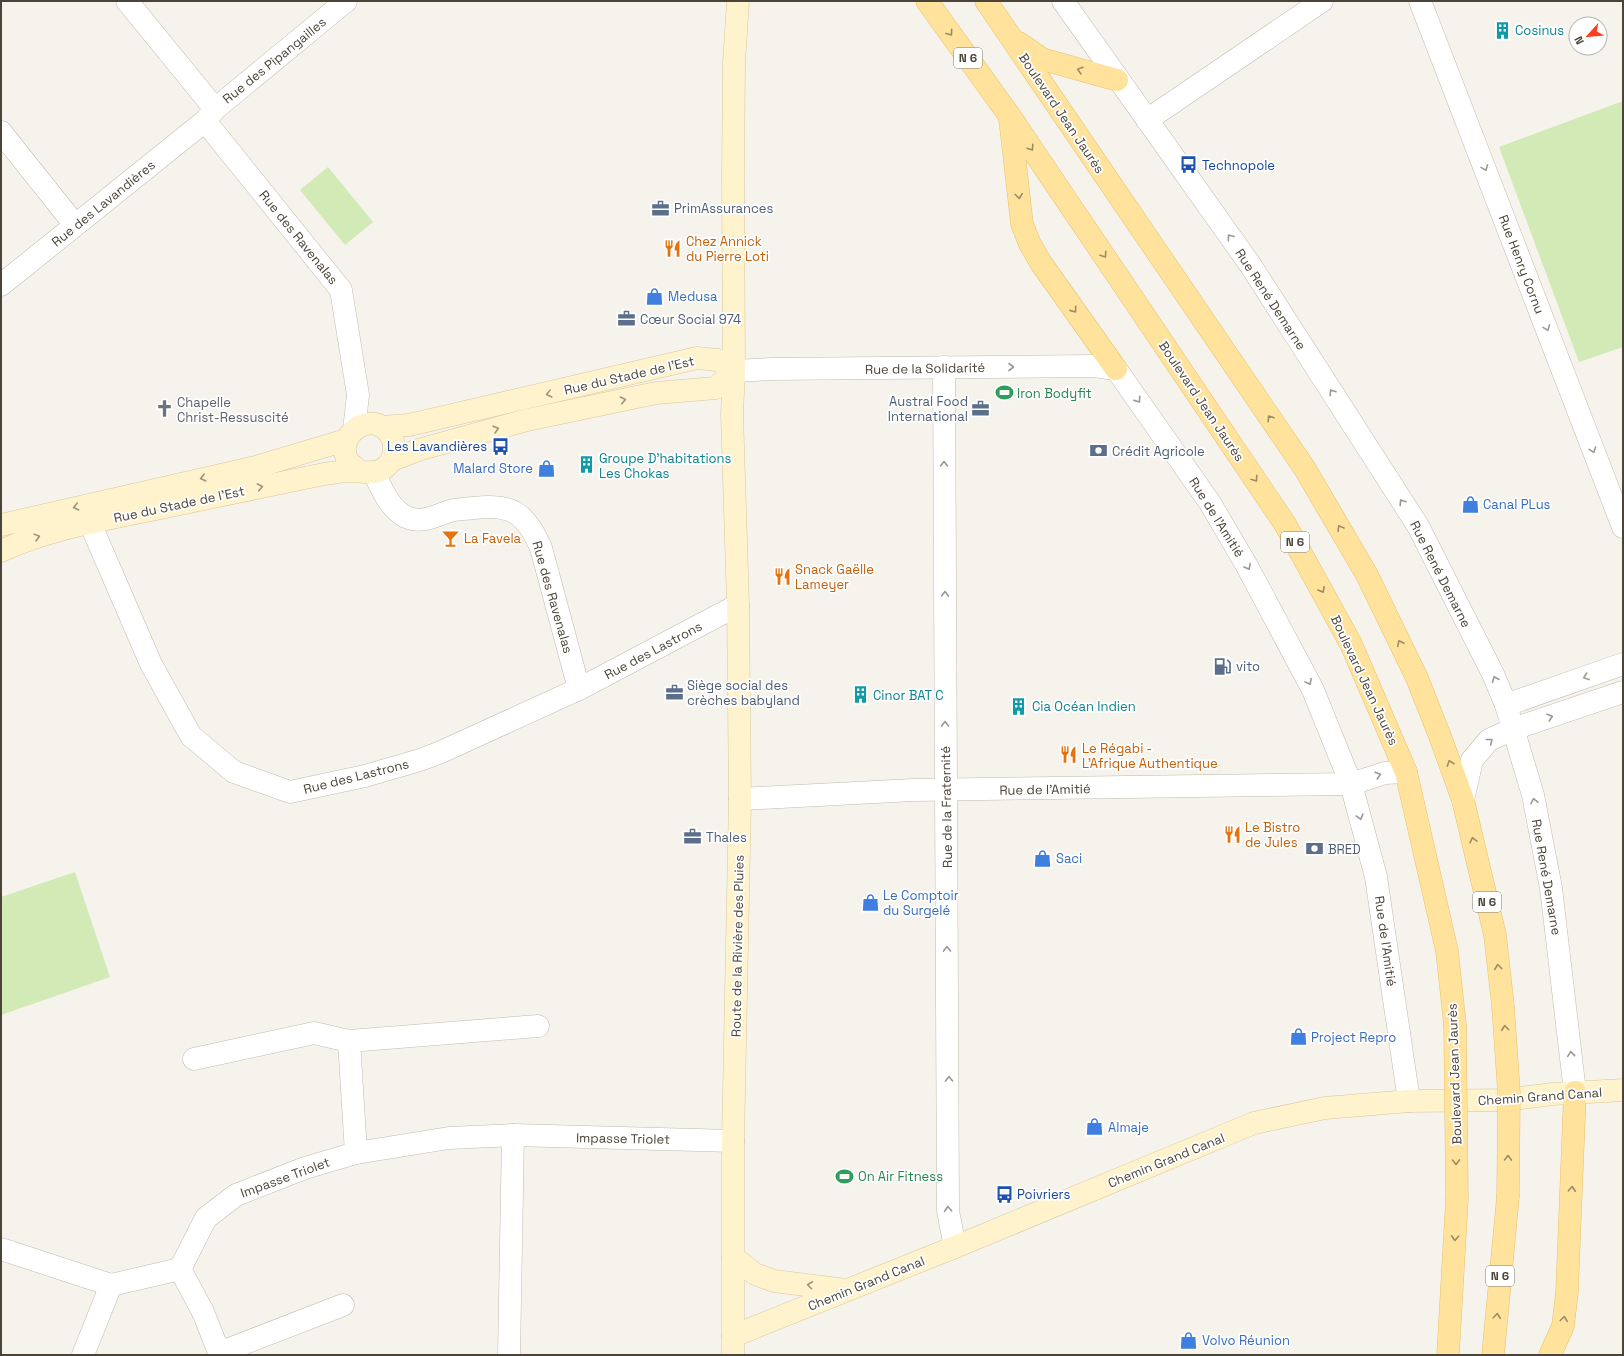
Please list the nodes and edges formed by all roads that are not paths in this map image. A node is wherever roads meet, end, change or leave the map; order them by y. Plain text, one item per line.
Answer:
1 (127, 1) edge
2 (346, 1) edge
3 (738, 1) edge
4 (753, 1) edge
5 (927, 1) edge
6 (986, 1) edge
7 (1063, 1) edge
8 (1322, 1) edge
9 (1420, 1) edge
10 (737, 33) junction
11 (1008, 33) junction
12 (1117, 80) junction
13 (210, 115) junction
14 (1009, 115) junction
15 (1147, 120) junction
16 (1, 132) edge
17 (75, 225) junction
18 (1, 285) edge
19 (944, 367) junction
20 (1116, 368) junction
21 (734, 371) junction
22 (358, 395) junction
23 (379, 426) junction
24 (350, 435) junction
25 (392, 460) junction
26 (367, 472) junction
27 (90, 523) junction
28 (1, 525) edge
29 (1623, 527) edge
30 (1, 551) edge
31 (738, 605) junction
32 (1623, 664) edge
33 (578, 689) junction
34 (1623, 692) edge
35 (1506, 706) junction
36 (1513, 729) junction
37 (1406, 772) junction
38 (1351, 784) junction
39 (946, 790) junction
40 (740, 799) junction
41 (1462, 800) junction
42 (538, 1026) dead end
43 (349, 1041) junction
44 (194, 1059) dead end
45 (1623, 1090) edge
46 (1575, 1092) junction
47 (1409, 1101) junction
48 (513, 1135) junction
49 (733, 1140) junction
50 (356, 1153) junction
51 (955, 1247) junction
52 (1, 1249) edge
53 (733, 1257) junction
54 (180, 1269) junction
55 (111, 1285) junction
56 (849, 1290) junction
57 (343, 1305) dead end
58 (733, 1346) edge
59 (220, 1354) edge
60 (83, 1355) edge
61 (509, 1355) edge
62 (1448, 1355) edge
63 (1493, 1355) edge
64 (1550, 1355) edge

1 - 13 street, Rue des Ravenalas
2 - 13 street, Rue des Pipangailles
3 - 10 street
4 - 10 street
5 -> 14 main road, Boulevard Jean Jaurès / N 6
6 - 11 main road, Boulevard Jean Jaurès / N 6
7 - 12 street, Rue René Demarne
8 - 15 street
9 -> 29 street, Rue Henry Cornu
10 - 21 street, Route de la Rivière des Pluies
12 -> 11 main road
41 -> 11 main road, Boulevard Jean Jaurès / N 6
12 - 15 street, Rue René Demarne
13 - 17 street, Rue des Lavandières
13 - 22 street, Rue des Ravenalas
14 -> 20 main road
14 -> 37 main road, Boulevard Jean Jaurès / N 6
35 -> 15 street, Rue René Demarne
16 - 17 street
17 - 18 street, Rue des Lavandières
19 -> 20 street, Rue de la Solidarité
19 - 21 street, Rue de la Solidarité
39 -> 19 street, Rue de la Fraternité
20 -> 38 street, Rue de l'Amitié
21 -> 23 street, Rue du Stade de l'Est
25 -> 21 street, Rue du Stade de l'Est
21 - 31 street, Route de la Rivière des Pluies
22 - 23 street, Rue des Ravenalas
22 - 24 street, Rue des Ravenalas
23 - 24 street
23 - 25 street
24 - 26 street
24 -> 28 street, Rue du Stade de l'Est
25 - 26 street
27 -> 26 street, Rue du Stade de l'Est
26 - 33 street, Rue des Ravenalas
30 -> 27 street, Rue du Stade de l'Est
27 - 33 street, Rue des Lastrons
31 - 33 street, Rue des Lastrons
31 - 40 street, Route de la Rivière des Pluies
32 -> 35 street
36 -> 34 street
35 - 36 street, Rue René Demarne
41 -> 36 street
46 -> 36 street, Rue René Demarne
38 -> 37 street, Rue de l'Amitié
37 -> 62 main road, Boulevard Jean Jaurès / N 6, bridge
38 - 39 street, Rue de l'Amitié
38 -> 47 street, Rue de l'Amitié
39 - 40 street, Rue de l'Amitié
51 -> 39 street, Rue de la Fraternité
40 - 49 street, Route de la Rivière des Pluies
63 -> 41 main road, Boulevard Jean Jaurès / N 6, bridge
42 - 43 street
43 - 44 street
43 - 50 street
45 - 46 street, Chemin Grand Canal
46 - 47 street, Chemin Grand Canal
64 -> 46 main road
47 - 51 street, Chemin Grand Canal
48 - 49 street, Impasse Triolet
48 - 50 street, Impasse Triolet
48 - 61 street
49 - 53 street, Route de la Rivière des Pluies
50 - 54 street, Impasse Triolet
51 - 56 street, Chemin Grand Canal
52 - 55 street
56 -> 53 street
53 - 58 street, Route de la Rivière des Pluies
54 - 55 street
54 - 59 street
55 - 60 street
56 - 58 street, Chemin Grand Canal
57 - 59 street

